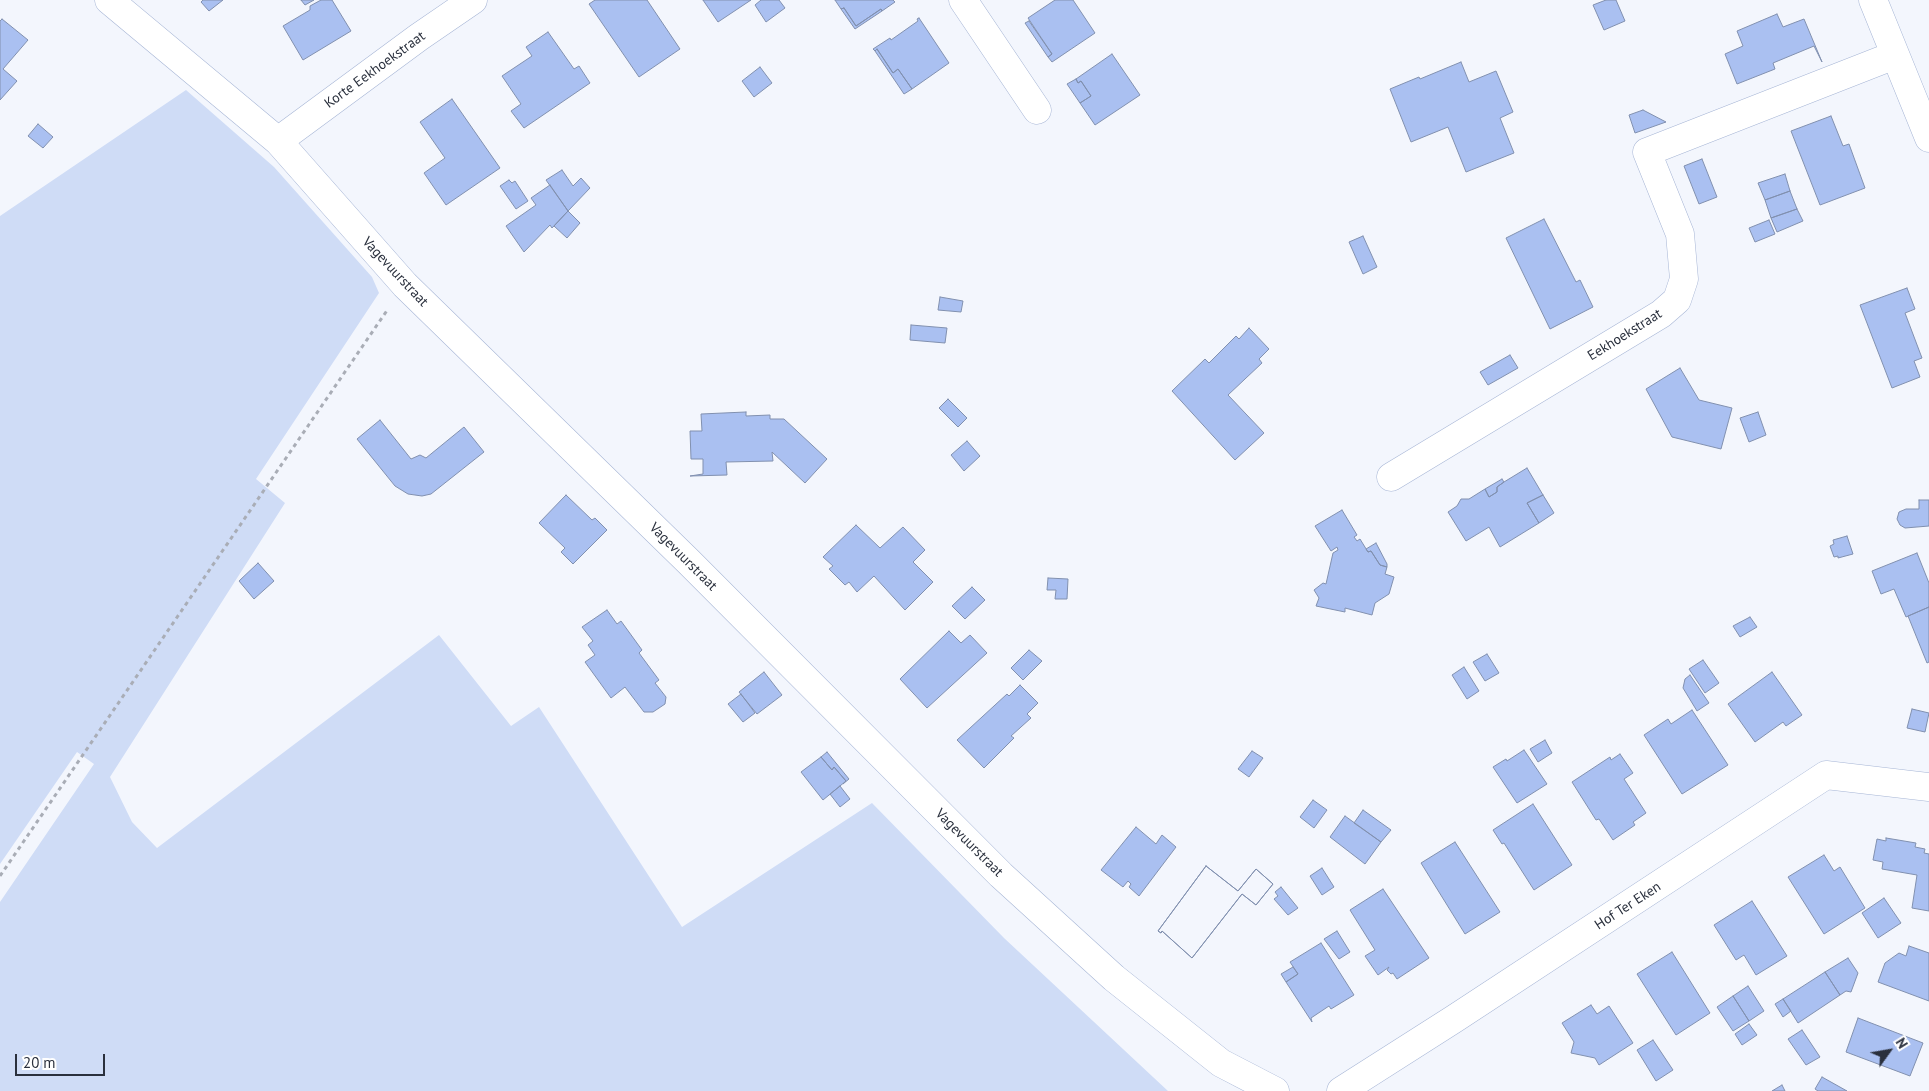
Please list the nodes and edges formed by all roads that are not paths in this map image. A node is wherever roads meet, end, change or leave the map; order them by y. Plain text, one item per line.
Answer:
1 (109, 0) edge
2 (473, 0) edge
3 (963, 0) edge
4 (1872, 0) edge
5 (1895, 55) junction
6 (1037, 110) dead end
7 (1929, 138) edge
8 (278, 141) junction
9 (1391, 477) dead end
10 (1929, 787) edge
11 (1275, 1091) edge
12 (1341, 1091) edge

1 - 8 street, Vagevuurstraat
2 - 8 street, Korte Eekhoekstraat
3 - 6 street
4 - 5 street
5 - 7 street
5 - 9 street, Eekhoekstraat
8 - 11 street, Vagevuurstraat
10 - 12 street, Hof Ter Eken

